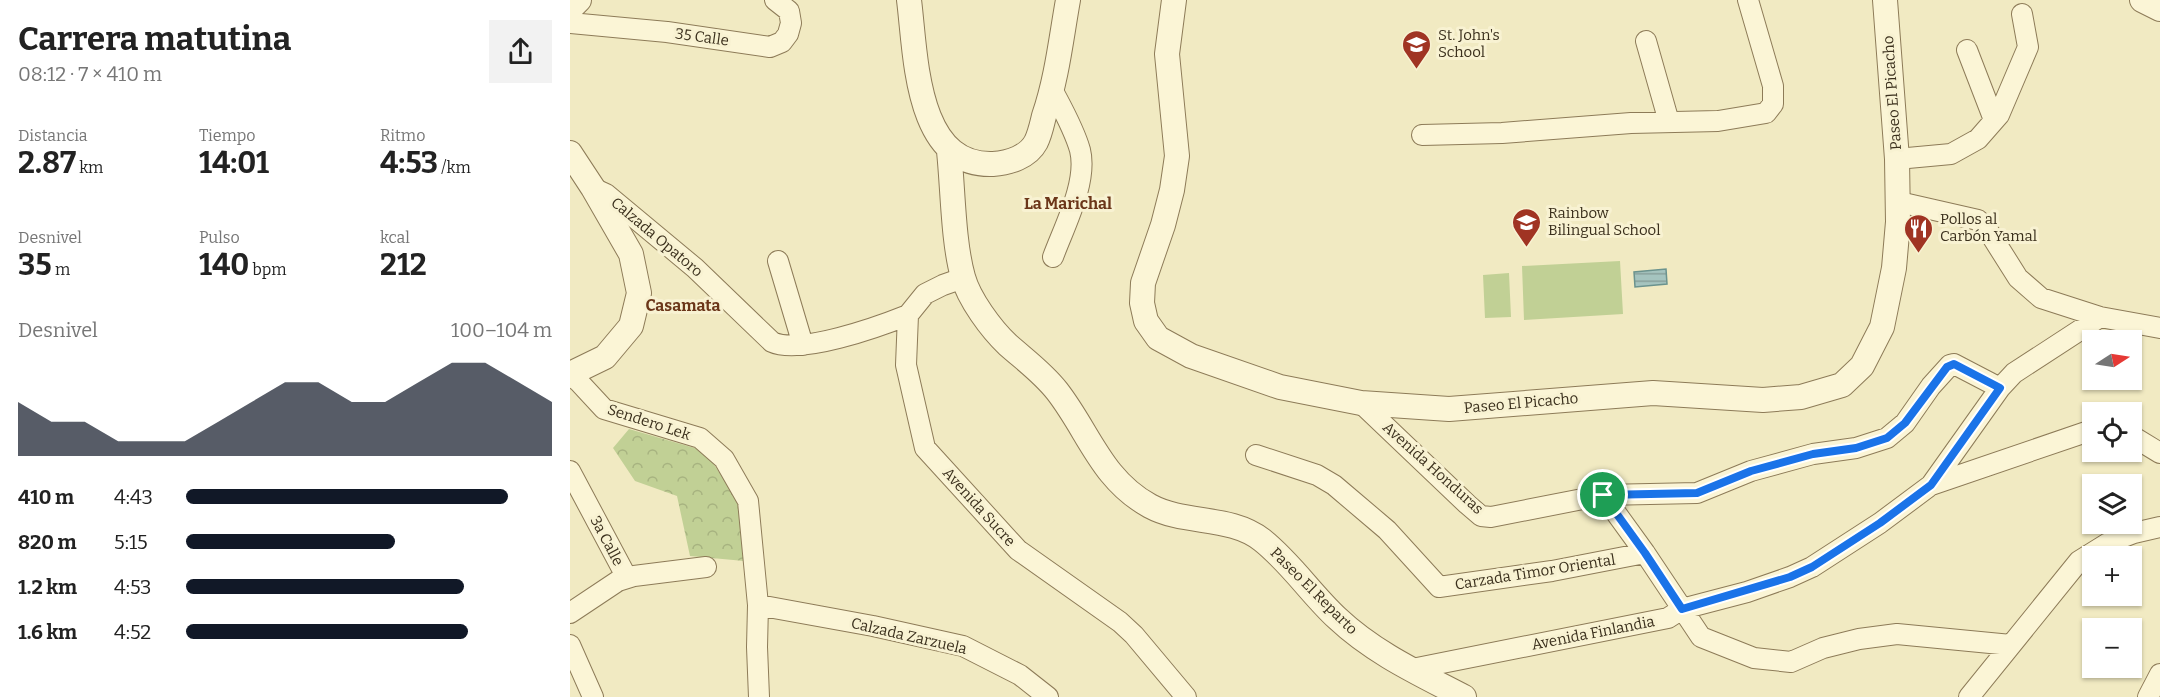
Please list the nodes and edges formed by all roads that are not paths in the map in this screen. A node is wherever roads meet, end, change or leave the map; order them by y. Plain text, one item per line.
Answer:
1 (579, 0) edge
2 (775, 0) edge
3 (909, 0) edge
4 (1068, 0) edge
5 (1174, 0) edge
6 (1748, 0) edge
7 (1885, 0) edge
8 (2142, 0) edge
9 (570, 9) edge
10 (2160, 9) edge
11 (2022, 14) dead end
12 (570, 22) edge
13 (1646, 41) dead end
14 (1967, 50) dead end
15 (1053, 91) junction
16 (1994, 120) junction
17 (1669, 122) junction
18 (1422, 135) dead end
19 (950, 151) junction
20 (570, 153) edge
21 (1898, 159) junction
22 (593, 188) junction
23 (1899, 202) junction
24 (1053, 257) dead end
25 (778, 261) dead end
26 (963, 278) junction
27 (908, 315) junction
28 (2100, 317) junction
29 (2160, 328) edge
30 (803, 345) junction
31 (570, 375) edge
32 (2000, 388) junction
33 (1361, 403) junction
34 (2082, 433) edge
35 (2142, 442) edge
36 (2160, 453) edge
37 (1256, 455) dead end
38 (570, 471) edge
39 (1931, 485) junction
40 (1603, 495) junction
41 (2160, 527) edge
42 (1645, 553) junction
43 (705, 567) dead end
44 (627, 578) junction
45 (759, 605) junction
46 (1682, 609) junction
47 (570, 613) edge
48 (570, 645) edge
49 (2011, 645) junction
50 (1412, 669) junction
51 (2160, 674) edge
52 (593, 697) edge
53 (759, 697) edge
54 (1048, 697) edge
55 (1186, 697) edge
56 (1464, 697) edge
57 (1969, 697) edge
58 (2148, 697) edge

1 - 9 street
2 - 12 street, 35 Calle
3 - 19 street
4 - 15 street
5 - 33 street, Paseo El Picacho
6 - 17 street
7 - 21 street, Paseo El Picacho
8 - 10 street
11 - 16 street
13 - 17 street
14 - 16 street
15 - 19 street
15 - 24 street
16 - 21 street
17 - 18 street
19 - 26 street, Paseo El Reparto
20 - 22 street
21 - 23 street, Paseo El Picacho
22 - 30 street, Calzada Opatoro
22 - 31 street
23 - 28 street
23 - 33 street, Paseo El Picacho
25 - 30 street
26 - 27 street
26 - 50 street, Paseo El Reparto
27 - 30 street, Calzada Opatoro
27 - 55 street, Avenida Sucre
28 - 29 street
28 - 32 street
31 - 45 street, Sendero Lek
32 - 39 street
32 - 40 street, Avenida Honduras
33 - 40 street, Avenida Honduras
34 - 39 street, Avenida Finlandia
35 - 36 street
37 - 42 street, Carzada Timor Oriental
38 - 44 street, 3a Calle
39 - 46 street, Avenida Finlandia
40 - 42 street
41 - 49 street
42 - 46 street
43 - 44 street
44 - 47 street
45 - 53 street, Sendero Lek
45 - 54 street, Calzada Zarzuela
46 - 49 street
46 - 50 street, Avenida Finlandia
48 - 52 street
49 - 57 street
50 - 56 street, Paseo El Reparto
51 - 58 street

